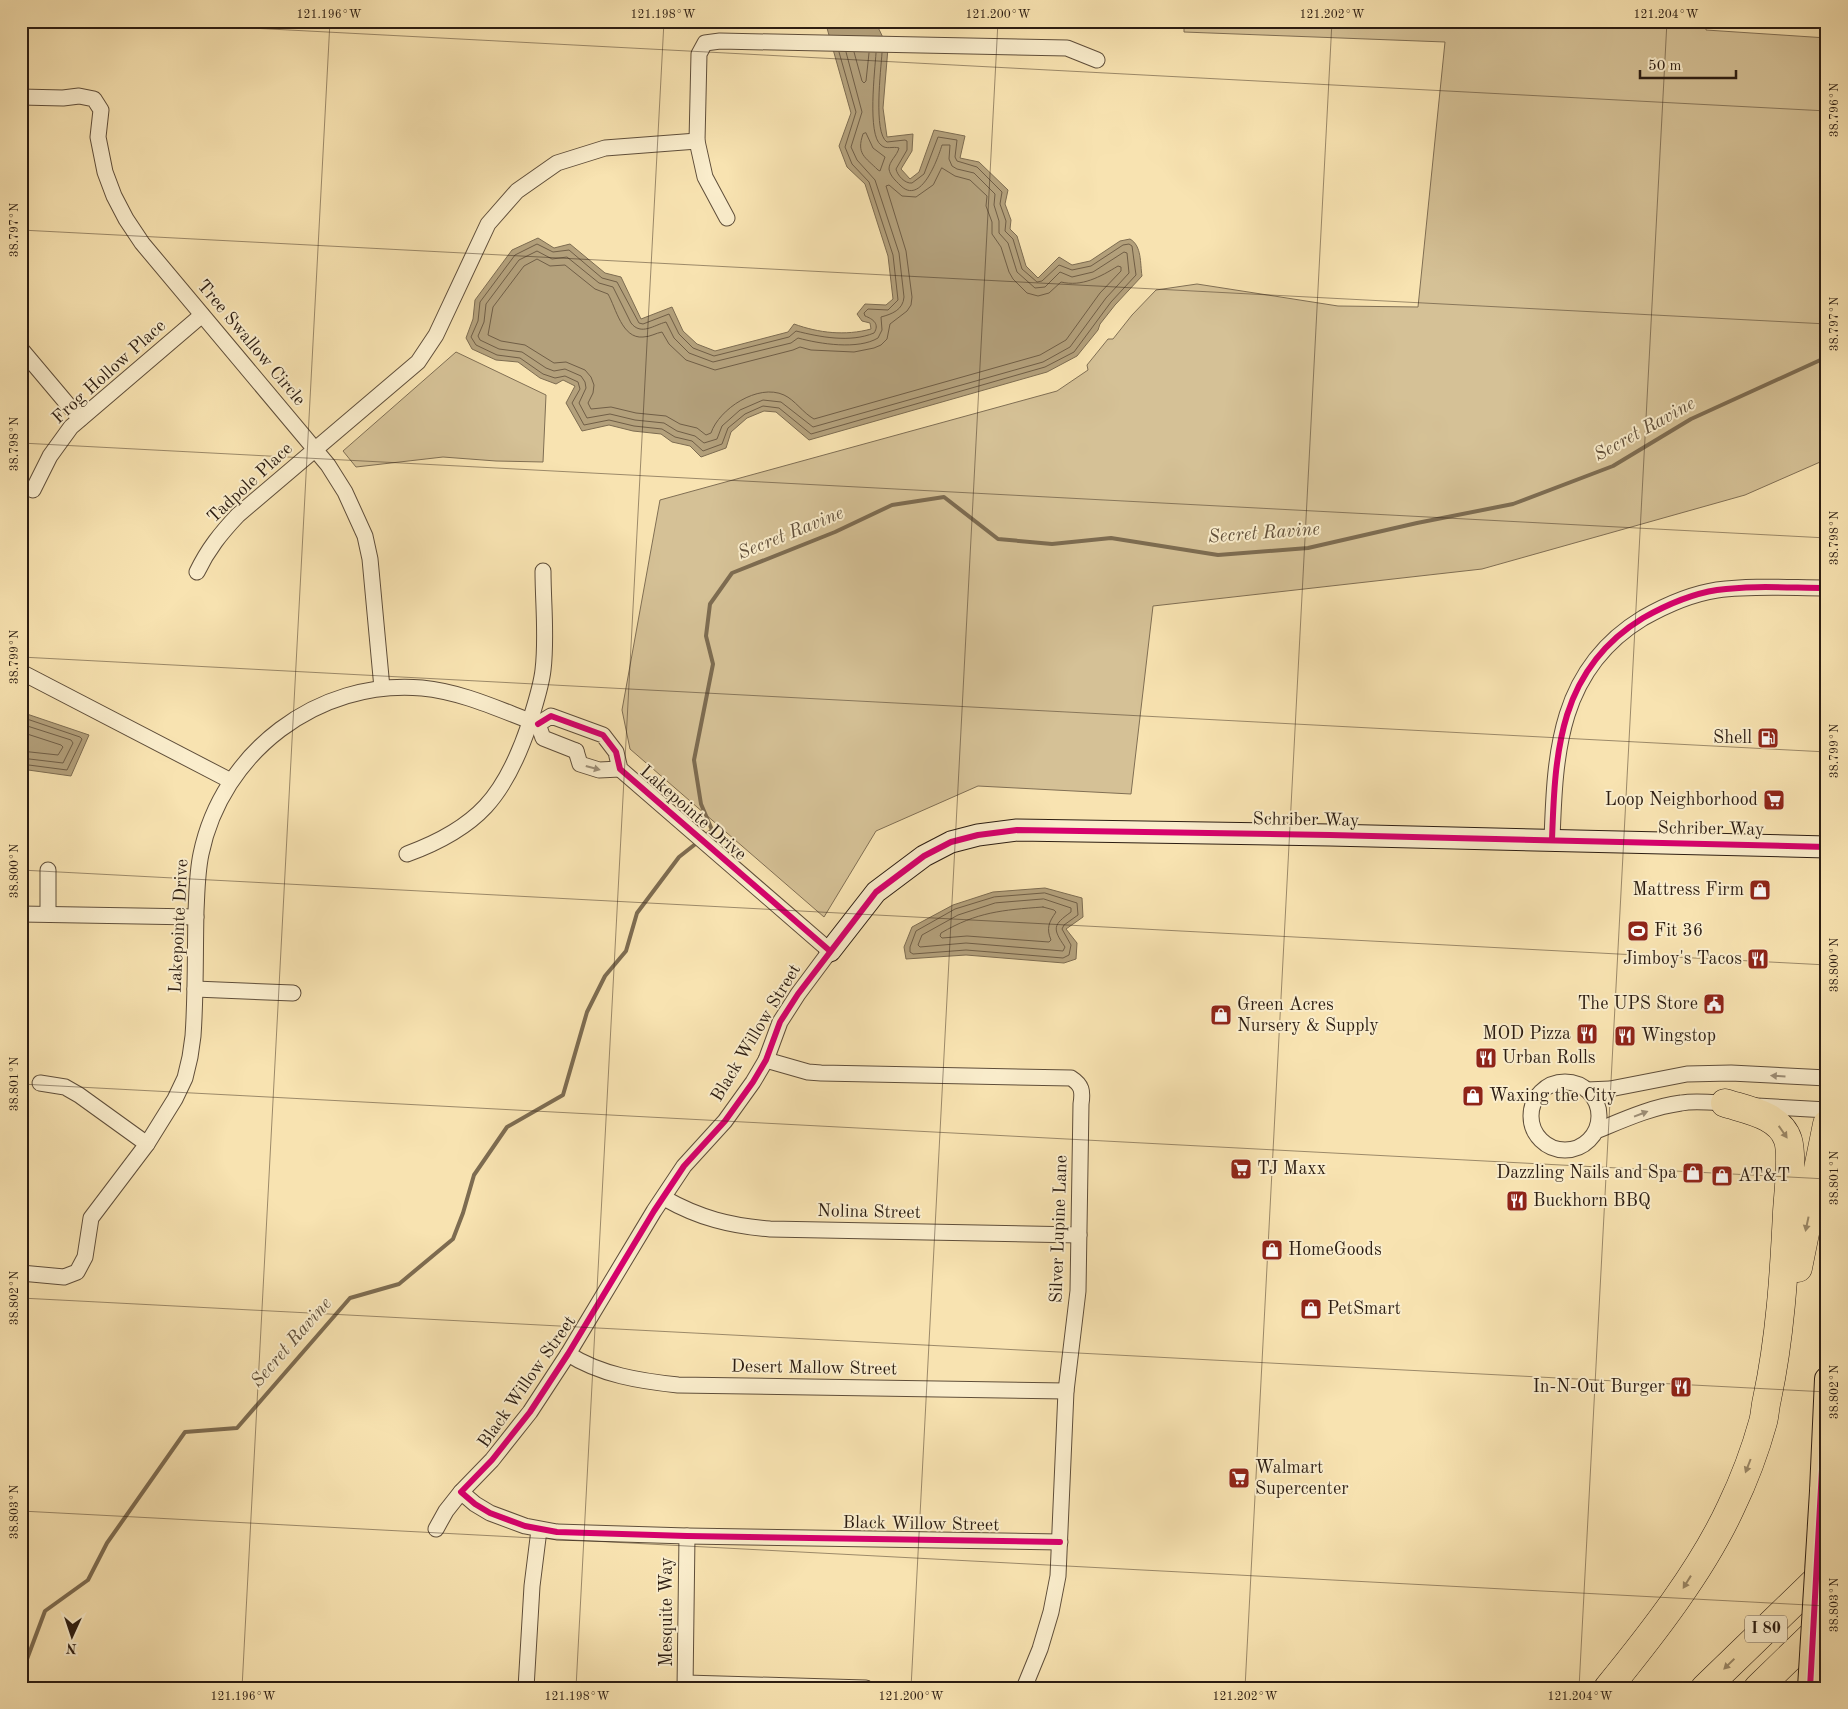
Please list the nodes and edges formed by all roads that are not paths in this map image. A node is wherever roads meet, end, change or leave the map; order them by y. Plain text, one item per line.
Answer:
1 (1097, 60) dead end
2 (21, 97) edge
3 (697, 141) junction
4 (727, 218) dead end
5 (202, 315) junction
6 (21, 349) edge
7 (80, 419) junction
8 (315, 449) junction
9 (33, 490) dead end
10 (543, 571) dead end
11 (197, 572) dead end
12 (1827, 588) edge
13 (21, 672) edge
14 (382, 688) junction
15 (534, 722) junction
16 (589, 731) junction
17 (576, 751) junction
18 (620, 769) junction
19 (231, 781) junction
20 (1552, 840) junction
21 (1827, 847) edge
22 (407, 854) dead end
23 (48, 870) dead end
24 (21, 914) edge
25 (48, 914) junction
26 (196, 917) junction
27 (830, 951) junction
28 (195, 989) junction
29 (294, 993) dead end
30 (766, 1060) junction
31 (1827, 1078) edge
32 (40, 1083) dead end
33 (1587, 1090) junction
34 (1725, 1103) junction
35 (1827, 1110) edge
36 (1827, 1124) edge
37 (1596, 1131) junction
38 (147, 1144) junction
39 (664, 1198) junction
40 (1079, 1234) junction
41 (21, 1273) edge
42 (568, 1354) junction
43 (1827, 1379) edge
44 (1066, 1392) junction
45 (1764, 1420) junction
46 (460, 1492) junction
47 (436, 1529) dead end
48 (539, 1530) junction
49 (687, 1536) junction
50 (1060, 1542) junction
51 (1823, 1572) edge
52 (1827, 1621) edge
53 (1827, 1630) edge
54 (686, 1685) edge
55 (526, 1688) edge
56 (866, 1688) edge
57 (1024, 1688) edge
58 (1608, 1688) edge
59 (1705, 1688) edge
60 (1758, 1688) edge
61 (1785, 1688) edge
62 (1810, 1688) edge

1 - 3 street
2 - 5 street, Tree Swallow Circle
3 - 4 street
3 - 8 street, Tadpole Place
5 - 7 street, Frog Hollow Place
5 - 8 street, Tree Swallow Circle
6 - 7 street
7 - 9 street, Frog Hollow Place
8 - 11 street, Tadpole Place
8 - 14 street, Tree Swallow Circle
10 - 15 street
12 - 20 street
13 - 19 street
14 - 15 street, Lakepointe Drive
14 - 19 street, Lakepointe Drive
15 - 16 street, Lakepointe Drive
15 - 17 street, Lakepointe Drive
15 - 22 street
16 - 17 street
16 - 18 street, Lakepointe Drive
17 -> 18 street, Lakepointe Drive
18 - 27 street, Lakepointe Drive
19 - 26 street, Lakepointe Drive
20 - 21 street, Schriber Way
20 - 27 street, Schriber Way
23 - 25 street
24 - 25 street
25 - 26 street
26 - 28 street, Lakepointe Drive
27 - 30 street, Black Willow Street
28 - 29 street
28 - 38 street, Lakepointe Drive
30 - 39 street, Black Willow Street
30 - 40 street, Silver Lupine Lane
31 -> 33 street
32 - 38 street
33 - 37 street
33 - 37 street
34 - 35 street
37 -> 34 street
34 -> 45 highway
36 -> 45 highway
38 - 41 street, Lakepointe Drive
39 - 40 street, Nolina Street
39 - 42 street, Black Willow Street
40 - 44 street, Silver Lupine Lane
42 - 44 street, Desert Mallow Street
42 - 46 street, Black Willow Street
43 - 62 main road, bridge
44 - 50 street, Silver Lupine Lane
45 -> 58 highway
46 - 47 street
46 - 48 street, Black Willow Street
48 - 49 street, Black Willow Street
48 - 55 street
49 - 50 street, Black Willow Street
49 - 54 street, Mesquite Way
50 - 57 street, Silver Lupine Lane
51 -> 59 highway, I 80
52 - 60 highway, I 80
53 - 61 highway
54 - 56 street

